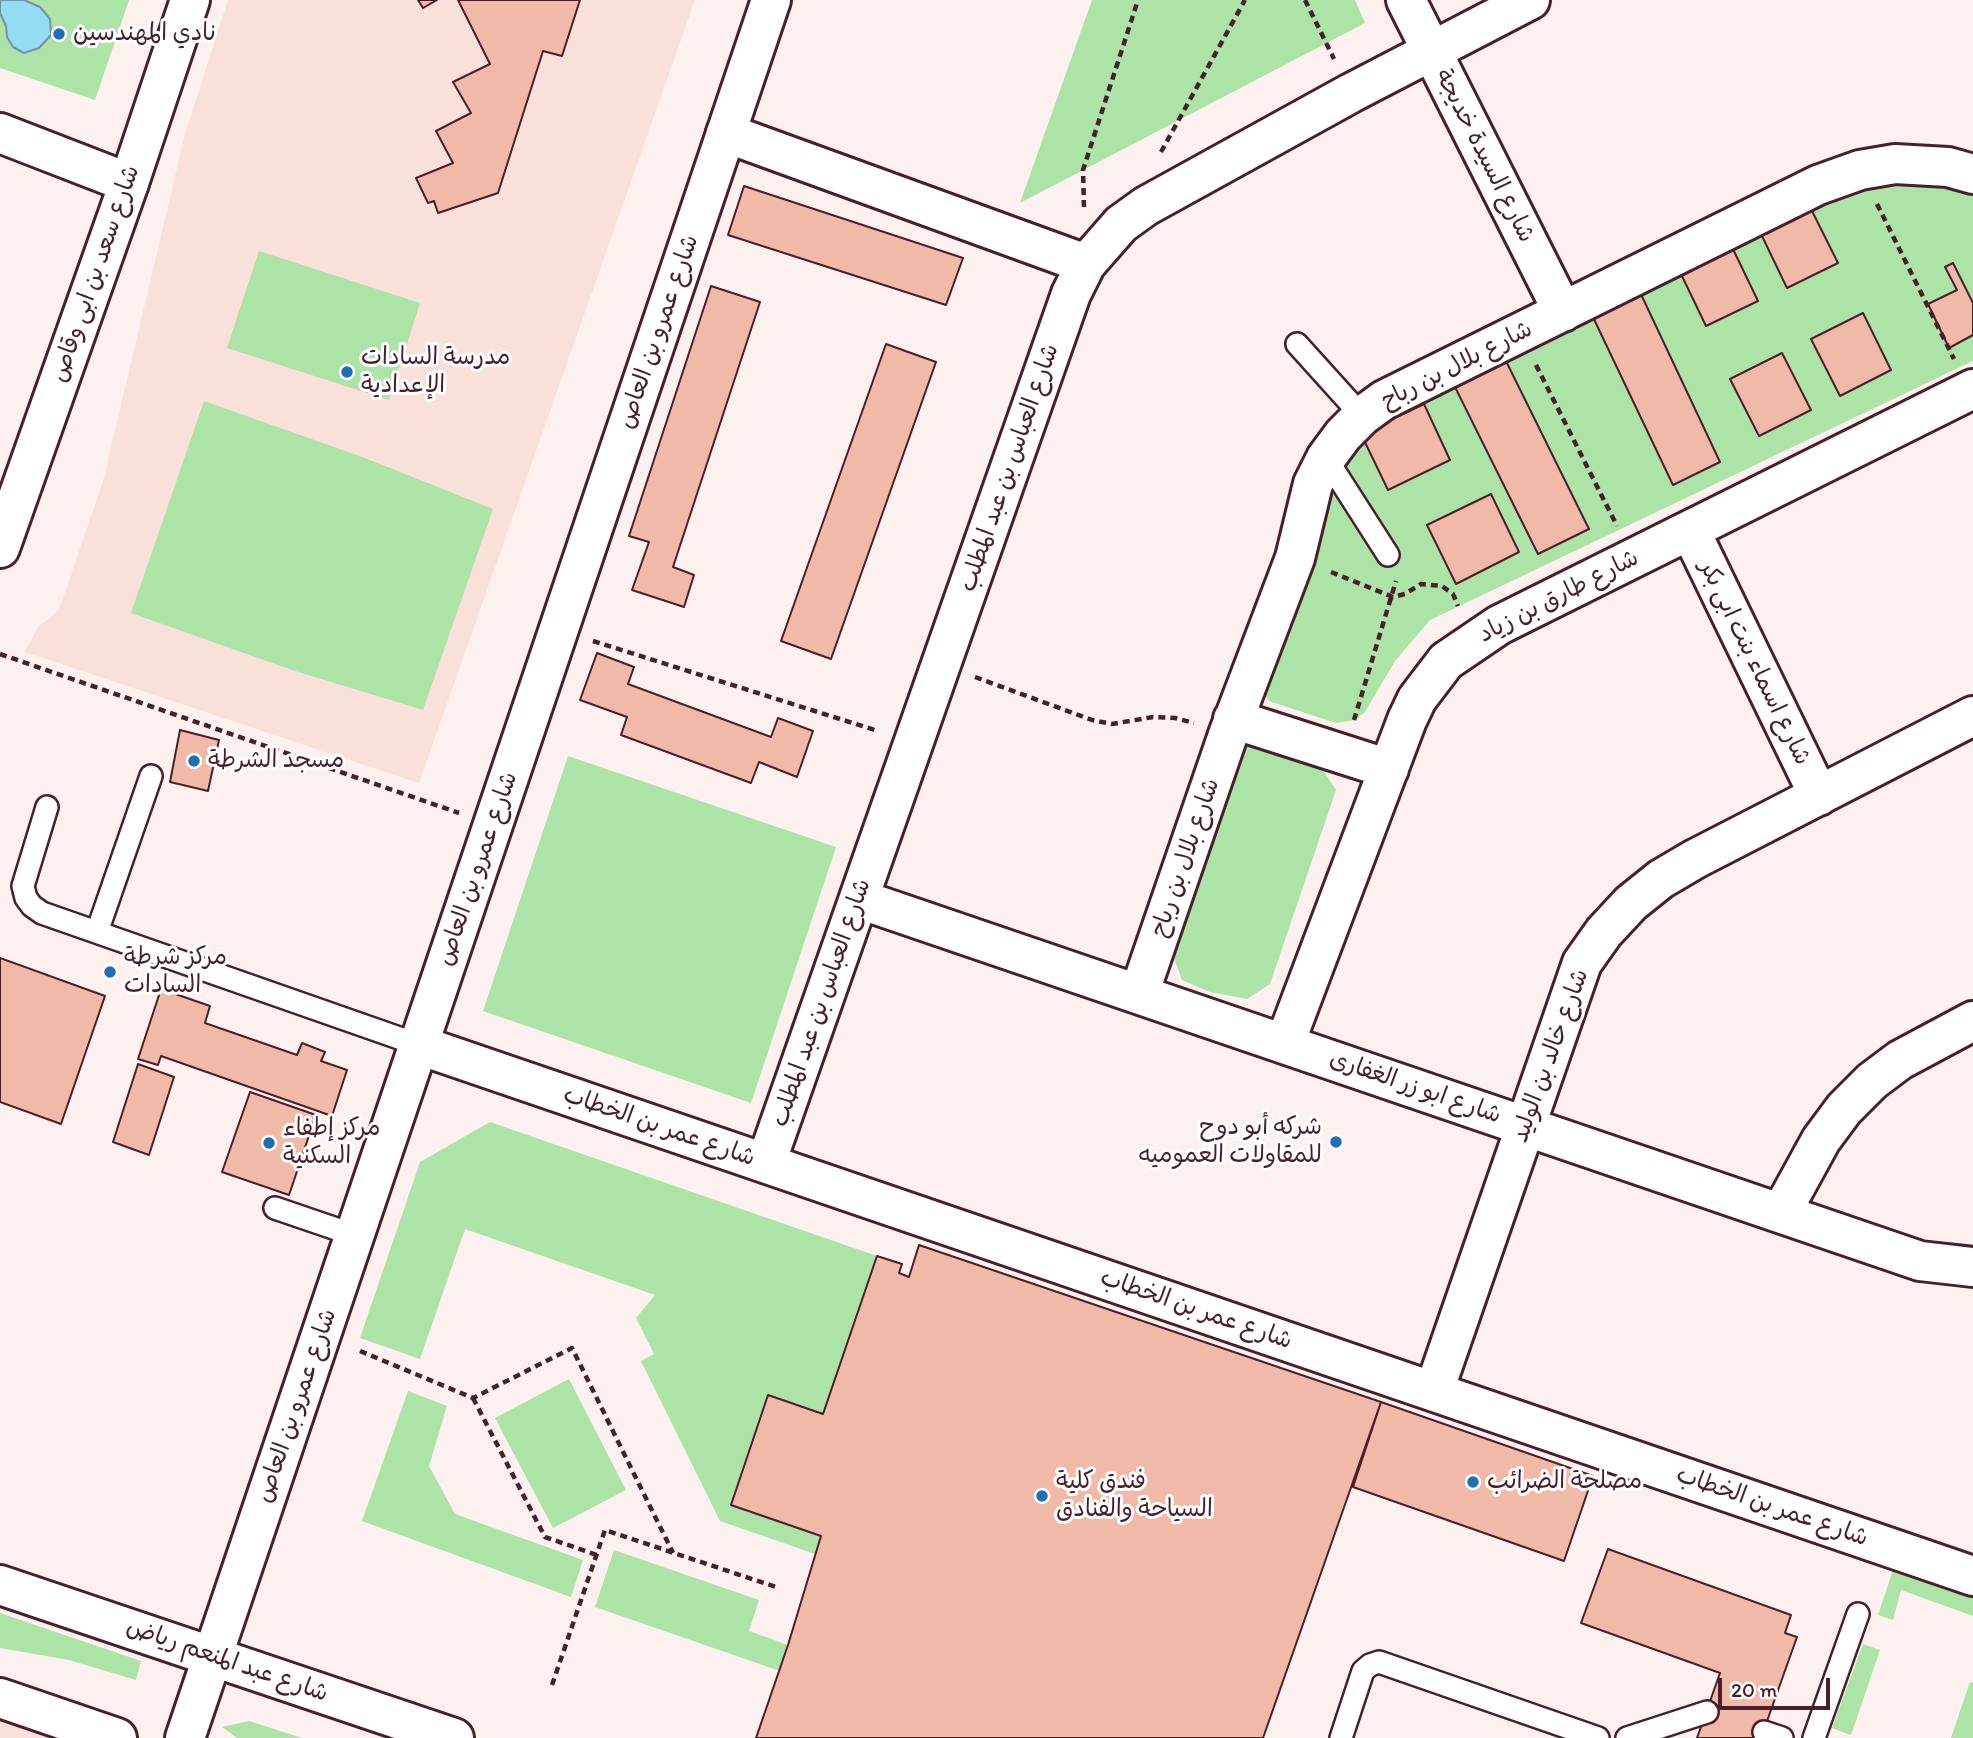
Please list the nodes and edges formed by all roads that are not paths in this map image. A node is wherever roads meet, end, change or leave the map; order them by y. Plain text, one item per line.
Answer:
1 (190, 0) edge
2 (771, 0) edge
3 (1406, 0) edge
4 (1530, 0) edge
5 (1432, 51) junction
6 (0, 133) edge
7 (726, 133) junction
8 (1973, 174) edge
9 (129, 183) junction
10 (1086, 264) junction
11 (1563, 312) junction
12 (1297, 344) dead end
13 (1971, 390) edge
14 (1362, 416) junction
15 (1326, 458) junction
16 (1690, 530) junction
17 (0, 548) edge
18 (1388, 555) road end
19 (1973, 716) edge
20 (1231, 726) junction
21 (1389, 769) junction
22 (151, 776) dead end
23 (1819, 796) junction
24 (47, 807) dead end
25 (859, 899) junction
26 (97, 932) junction
27 (1139, 994) junction
28 (1973, 1021) edge
29 (1285, 1043) junction
30 (419, 1045) junction
31 (1526, 1126) junction
32 (766, 1163) junction
33 (275, 1208) dead end
34 (1782, 1213) junction
35 (354, 1235) junction
36 (1973, 1267) edge
37 (1434, 1391) junction
38 (1973, 1576) edge
39 (0, 1585) edge
40 (1858, 1614) dead end
41 (213, 1655) junction
42 (0, 1698) edge
43 (1707, 1712) dead end
44 (117, 1738) edge
45 (185, 1738) edge
46 (454, 1738) edge
47 (1340, 1738) edge
48 (1598, 1738) edge
49 (1627, 1738) edge
50 (1814, 1738) edge

1 - 9 street, شارع سعد بن ابى وقاص
2 - 7 street, شارع عمرو بن العاص
3 - 5 street, شارع السيدة خديجة
4 - 5 street, شارع العباس بن عبد المطلب
5 - 10 street, شارع العباس بن عبد المطلب
5 - 11 street, شارع السيدة خديجة
6 - 9 street
7 - 10 street
7 - 30 street, شارع عمرو بن العاص
8 - 11 street, شارع بلال بن رباح
9 - 17 street, شارع سعد بن ابى وقاص
10 - 25 street, شارع العباس بن عبد المطلب
11 - 14 street, شارع بلال بن رباح
12 - 14 lane
13 - 16 street, شارع طارق بن زياد
14 - 15 street, شارع بلال بن رباح
15 - 18 lane
15 - 20 street, شارع بلال بن رباح
16 - 21 street, شارع طارق بن زياد
16 - 23 street, شارع اسماء بنت ابى بكر
19 - 23 street, شارع خالد بن الوليد
20 - 21 street
20 - 27 street, شارع بلال بن رباح
21 - 29 street, شارع طارق بن زياد
22 - 26 lane
23 - 31 street, شارع خالد بن الوليد
24 - 26 lane
25 - 27 street, شارع ابو زر الغفارى
25 - 32 street, شارع العباس بن عبد المطلب
26 - 30 lane
27 - 29 street, شارع ابو زر الغفارى
28 - 34 street
29 - 31 street, شارع ابو زر الغفارى
30 - 32 street, شارع عمر بن الخطاب
30 - 35 street, شارع عمرو بن العاص
31 - 34 street, شارع ابو زر الغفارى
31 - 37 street, شارع خالد بن الوليد
32 - 37 street, شارع عمر بن الخطاب
33 - 35 lane
34 - 36 street, شارع ابو زر الغفارى
35 - 41 street, شارع عمرو بن العاص
37 - 38 street, شارع عمر بن الخطاب
39 - 41 street, شارع عبد المنعم رياض
40 - 50 lane
41 - 45 street, شارع عمرو بن العاص
41 - 46 street, شارع عبد المنعم رياض
42 - 44 street
43 - 49 lane
47 - 48 lane

